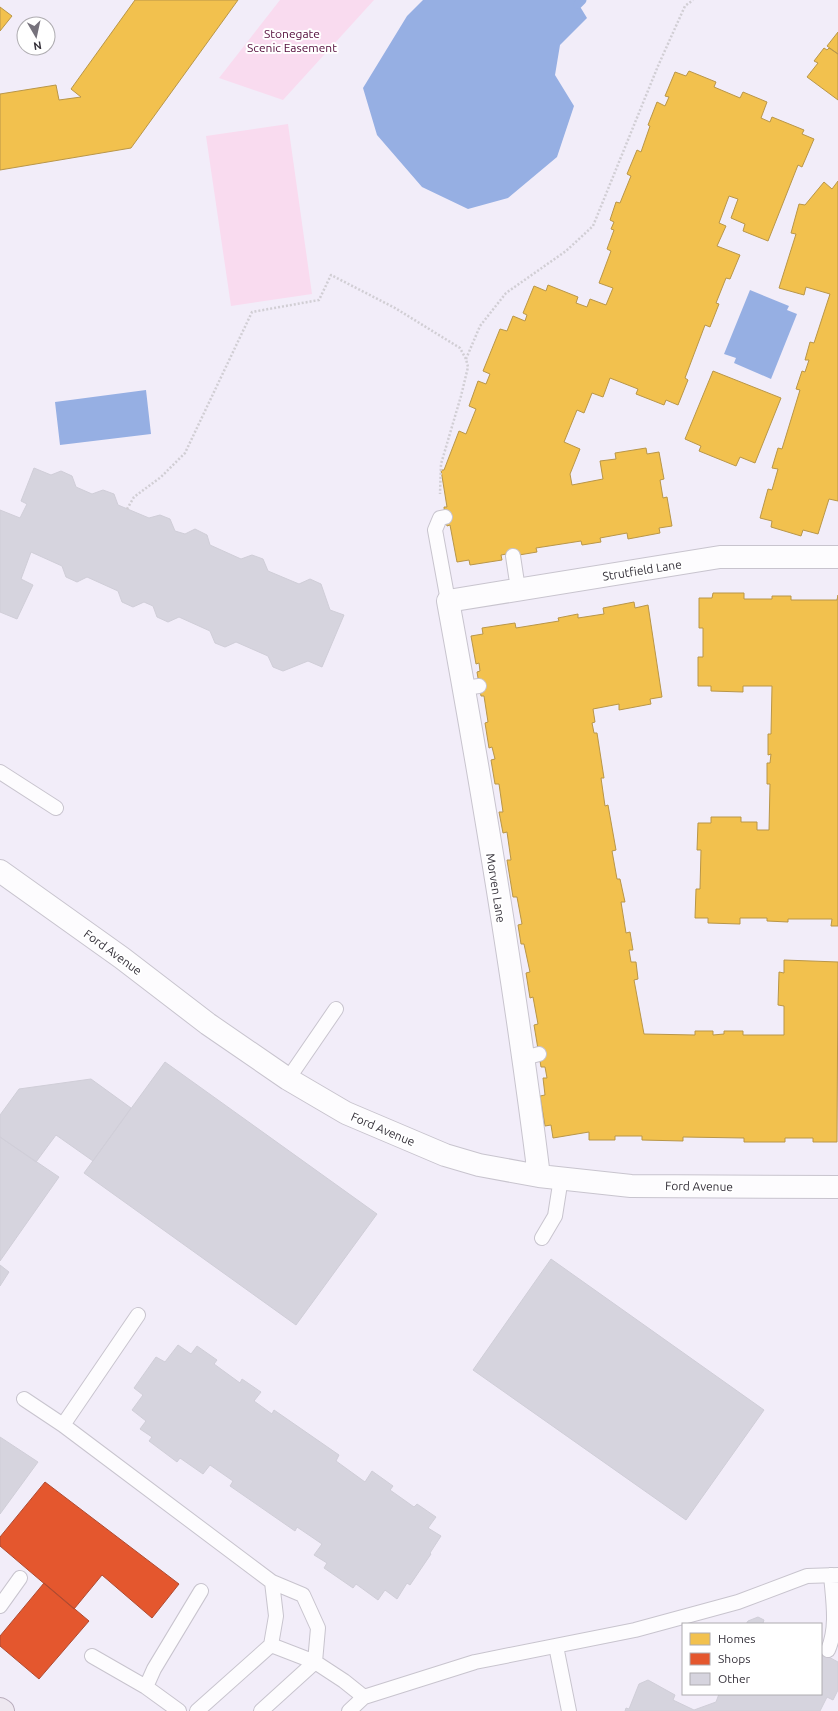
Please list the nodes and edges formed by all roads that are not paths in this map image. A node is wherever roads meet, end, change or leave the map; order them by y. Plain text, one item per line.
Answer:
1 (442, 518) road end
2 (513, 556) dead end
3 (838, 557) edge
4 (518, 590) junction
5 (448, 600) junction
6 (0, 772) edge
7 (56, 808) dead end
8 (0, 871) edge
9 (336, 1009) dead end
10 (288, 1079) junction
11 (539, 1176) junction
12 (561, 1178) junction
13 (838, 1187) edge
14 (542, 1238) dead end
15 (138, 1315) dead end
16 (24, 1399) dead end
17 (63, 1425) junction
18 (834, 1575) edge
19 (20, 1578) dead end
20 (272, 1582) junction
21 (201, 1591) dead end
22 (0, 1606) edge
23 (271, 1646) junction
24 (556, 1646) junction
25 (828, 1650) dead end
26 (92, 1656) dead end
27 (315, 1662) junction
28 (146, 1687) junction
29 (364, 1697) junction
30 (0, 1709) edge
31 (3, 1711) edge
32 (179, 1711) edge
33 (196, 1711) edge
34 (262, 1711) edge
35 (349, 1711) edge
36 (570, 1711) edge

1 - 5 lane
2 - 4 lane
3 - 4 street, Strutfield Lane
4 - 5 street, Strutfield Lane
5 - 11 street, Morven Lane
6 - 7 lane
8 - 10 street, Ford Avenue
9 - 10 lane
10 - 11 street, Ford Avenue
11 - 12 street, Ford Avenue
12 - 13 street, Ford Avenue
12 - 14 lane
15 - 17 lane
16 - 17 lane
17 - 20 lane
18 - 24 lane
18 - 25 lane
19 - 22 lane
20 - 23 lane
20 - 27 lane
21 - 28 lane
23 - 27 lane
23 - 33 lane
24 - 29 lane
24 - 36 lane
26 - 28 lane
27 - 29 lane
27 - 34 lane
28 - 32 lane
29 - 35 lane
30 - 31 main road

